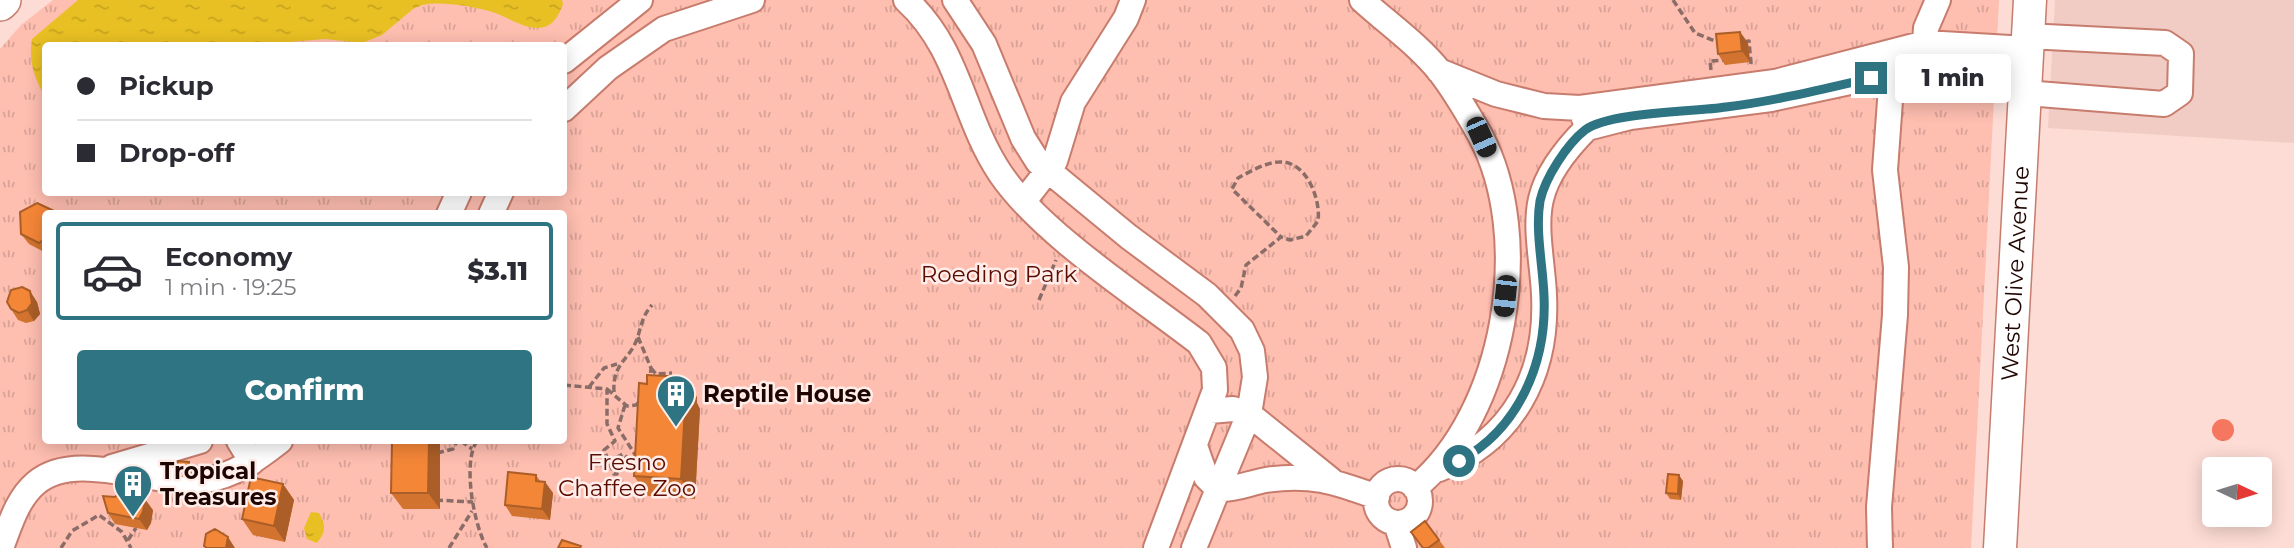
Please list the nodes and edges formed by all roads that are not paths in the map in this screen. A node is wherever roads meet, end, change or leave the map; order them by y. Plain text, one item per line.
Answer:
1 (640, 0) edge
2 (752, 0) edge
3 (906, 0) edge
4 (955, 0) edge
5 (1133, 0) edge
6 (1362, 0) edge
7 (1938, 0) edge
8 (2030, 0) edge
9 (1925, 43) junction
10 (567, 58) edge
11 (2027, 64) junction
12 (1439, 71) junction
13 (1892, 73) junction
14 (567, 106) edge
15 (1584, 118) junction
16 (1049, 171) junction
17 (1024, 201) junction
18 (1540, 201) junction
19 (1505, 203) junction
20 (1210, 411) junction
21 (1249, 415) junction
22 (190, 444) edge
23 (208, 444) edge
24 (241, 444) edge
25 (276, 444) edge
26 (1195, 446) junction
27 (252, 462) junction
28 (1439, 469) junction
29 (102, 470) junction
30 (224, 475) junction
31 (1331, 480) junction
32 (1415, 488) junction
33 (1218, 489) junction
34 (1377, 496) junction
35 (1396, 523) junction
36 (1, 548) edge
37 (1156, 548) edge
38 (1194, 548) edge
39 (1404, 548) edge
40 (1880, 548) edge
41 (2000, 548) edge

1 - 10 lane
2 - 14 lane
3 - 17 lane
4 - 16 lane
5 - 16 lane
6 - 12 lane
7 - 9 lane
8 - 11 main road, West Olive Avenue
9 - 11 lane
9 - 15 lane
11 - 11 lane
11 - 13 lane
11 - 41 main road, West Olive Avenue
12 - 15 lane
12 - 19 lane
13 - 15 lane
13 - 40 lane
15 - 18 lane
16 - 17 lane
16 - 21 lane
17 - 20 lane
18 - 19 lane
18 - 28 lane
19 - 28 lane
20 - 21 lane
20 - 26 lane
21 - 31 lane
21 - 33 lane
22 - 29 lane
23 - 30 lane
24 - 27 lane
25 - 27 lane
26 - 33 lane
26 - 37 lane
27 - 30 lane
28 - 32 lane
29 - 30 lane
29 - 36 lane
31 - 33 lane
31 - 34 lane
32 - 34 lane
32 - 35 lane
33 - 38 lane
34 - 35 lane
35 - 39 lane

